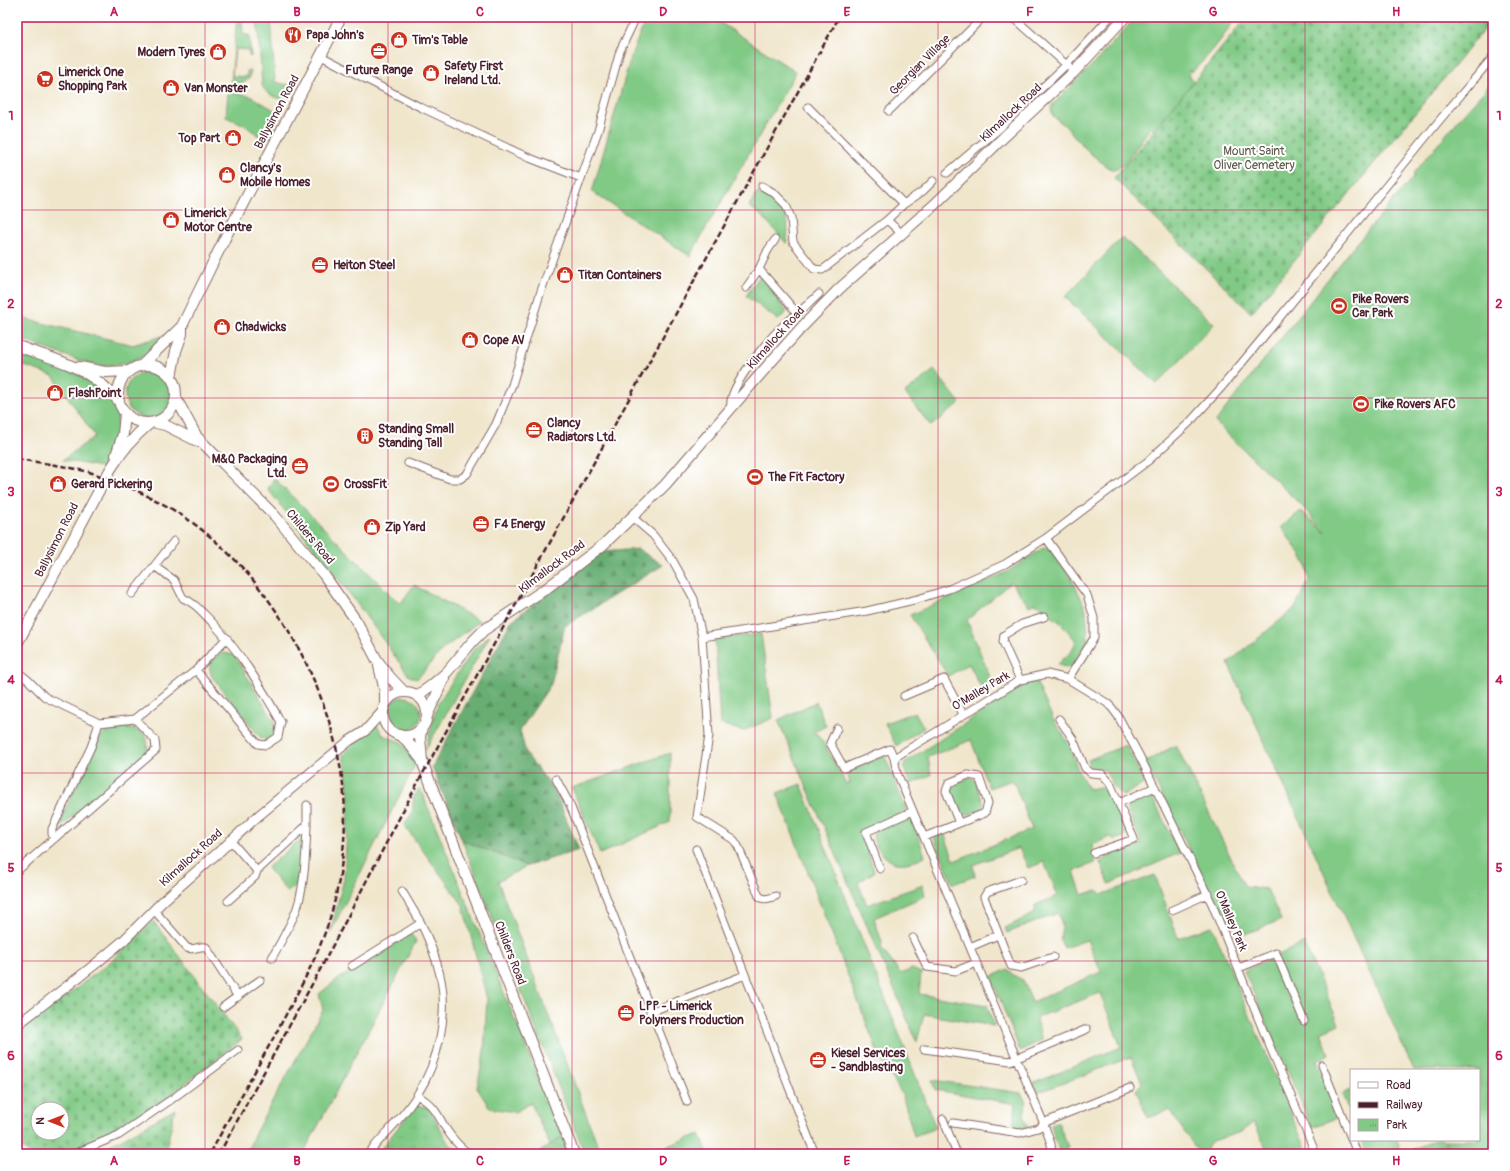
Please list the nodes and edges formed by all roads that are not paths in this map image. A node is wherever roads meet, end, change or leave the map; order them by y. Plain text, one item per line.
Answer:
1 (341, 17) edge
2 (636, 17) edge
3 (983, 17) edge
4 (1013, 17) edge
5 (1110, 17) edge
6 (1124, 17) edge
7 (321, 56) junction
8 (1493, 57) edge
9 (1066, 65) junction
10 (1074, 72) junction
11 (808, 107) dead end
12 (889, 111) dead end
13 (1003, 131) junction
14 (947, 173) dead end
15 (581, 178) junction
16 (933, 181) dead end
17 (762, 186) dead end
18 (904, 204) junction
19 (888, 220) junction
20 (901, 233) junction
21 (775, 240) dead end
22 (759, 269) junction
23 (746, 288) dead end
24 (819, 294) dead end
25 (798, 314) junction
26 (182, 326) junction
27 (17, 346) edge
28 (759, 353) junction
29 (770, 363) junction
30 (69, 365) junction
31 (142, 365) junction
32 (129, 371) junction
33 (171, 377) junction
34 (176, 398) junction
35 (119, 401) junction
36 (732, 409) junction
37 (125, 413) junction
38 (152, 423) junction
39 (204, 445) junction
40 (408, 463) dead end
41 (110, 470) junction
42 (632, 517) junction
43 (1046, 538) junction
44 (174, 541) dead end
45 (154, 566) junction
46 (132, 594) dead end
47 (1044, 617) dead end
48 (702, 637) junction
49 (227, 638) junction
50 (17, 644) edge
51 (377, 660) junction
52 (196, 670) junction
53 (17, 671) edge
54 (447, 672) junction
55 (1068, 679) junction
56 (1020, 680) junction
57 (404, 692) junction
58 (417, 696) junction
59 (904, 696) dead end
60 (384, 707) junction
61 (963, 714) junction
62 (426, 716) junction
63 (135, 719) junction
64 (1059, 719) dead end
65 (99, 723) junction
66 (422, 727) junction
67 (837, 728) dead end
68 (400, 735) junction
69 (894, 758) junction
70 (422, 760) junction
71 (556, 779) dead end
72 (1155, 787) junction
73 (1119, 803) junction
74 (306, 804) dead end
75 (913, 811) junction
76 (959, 823) junction
77 (308, 825) junction
78 (924, 837) junction
79 (54, 839) junction
80 (230, 840) junction
81 (696, 849) dead end
82 (1094, 853) dead end
83 (880, 869) dead end
84 (17, 871) edge
85 (257, 871) junction
86 (1021, 880) dead end
87 (402, 891) dead end
88 (1208, 894) junction
89 (776, 896) dead end
90 (228, 901) dead end
91 (154, 910) junction
92 (1172, 910) dead end
93 (421, 923) junction
94 (998, 935) junction
95 (913, 938) dead end
96 (970, 947) junction
97 (1053, 957) dead end
98 (272, 958) dead end
99 (976, 963) junction
100 (352, 966) dead end
101 (1239, 968) junction
102 (745, 975) junction
103 (260, 980) dead end
104 (238, 997) junction
105 (223, 1007) dead end
106 (650, 1012) junction
107 (1304, 1021) dead end
108 (17, 1024) edge
109 (1087, 1029) dead end
110 (924, 1049) dead end
111 (238, 1050) dead end
112 (1016, 1058) junction
113 (1322, 1065) dead end
114 (1130, 1088) dead end
115 (417, 1095) junction
116 (686, 1102) dead end
117 (943, 1119) dead end
118 (953, 1123) dead end
119 (1044, 1124) junction
120 (1350, 1136) edge
121 (1352, 1141) edge
122 (74, 1154) edge
123 (368, 1154) edge
124 (470, 1154) edge
125 (574, 1154) edge
126 (815, 1154) edge
127 (957, 1154) edge
128 (1052, 1154) edge
129 (1316, 1154) edge
130 (1357, 1154) edge

1 - 7 main road, Ballysimon Road
2 - 15 street
3 - 12 street, Georgian Village
4 - 9 street
5 - 9 street
6 - 10 main road, Kilmallock Road
7 - 15 street
7 - 26 main road, Ballysimon Road
8 - 43 street
9 - 10 street
9 - 13 street
10 - 13 main road, Kilmallock Road
11 - 18 street
13 - 14 street
13 - 20 main road, Kilmallock Road
15 - 40 street
16 - 18 street
17 - 19 street
18 - 19 street
19 - 20 street
20 - 29 main road, Kilmallock Road
21 - 22 street
22 - 23 street
22 - 25 street
24 - 25 street
25 - 28 street
26 - 31 main road, Ballysimon Road
26 - 33 main road, Ballysimon Road
27 - 30 main road
28 - 29 street
28 - 36 street
29 - 36 main road, Kilmallock Road
30 - 32 main road
30 - 35 main road
31 - 32 main road
31 - 33 main road
32 - 35 main road
33 - 34 main road
34 - 38 main road
34 - 39 main road, Childers Road
35 - 37 main road
36 - 42 main road, Kilmallock Road
37 - 38 main road
37 - 41 main road, Ballysimon Road
38 - 39 main road, Childers Road
38 - 41 main road, Ballysimon Road
39 - 51 main road, Childers Road
41 - 50 main road, Ballysimon Road
42 - 48 street
42 - 54 main road, Kilmallock Road
43 - 48 street
43 - 55 street
44 - 45 street
45 - 46 street
45 - 49 street
47 - 56 street
48 - 89 street
49 - 52 street
49 - 52 street
51 - 57 main road, Childers Road
51 - 60 main road, Childers Road
52 - 63 street
53 - 65 street
54 - 58 main road, Kilmallock Road
54 - 62 main road, Kilmallock Road
55 - 56 street, O'Malley Park
55 - 72 street, O'Malley Park
56 - 61 street, O'Malley Park
57 - 58 main road
57 - 60 main road
58 - 62 main road
59 - 61 street
60 - 68 main road
60 - 80 street, Kilmallock Road
61 - 69 street, O'Malley Park
62 - 66 main road
63 - 65 street
63 - 79 street
64 - 73 street
65 - 79 street
66 - 68 main road
66 - 70 main road, Childers Road
67 - 69 street
68 - 70 main road, Childers Road
69 - 75 street
70 - 125 main road, Childers Road
71 - 106 street
72 - 73 street
72 - 88 street, O'Malley Park
73 - 82 street
74 - 77 street
75 - 78 street
75 - 83 street
76 - 76 street
76 - 78 street
77 - 85 street
77 - 98 street
78 - 96 street
79 - 84 street
80 - 85 street
80 - 91 street, Kilmallock Road
81 - 102 street
85 - 90 street
86 - 94 street
87 - 93 street
88 - 92 street
88 - 101 street, O'Malley Park
91 - 104 street
91 - 108 street, Kilmallock Road
93 - 100 street
93 - 115 street
94 - 96 street
94 - 97 street
95 - 99 street
96 - 99 street
99 - 112 street
101 - 107 street
101 - 129 street, O'Malley Park
102 - 106 street
102 - 126 street
103 - 104 street
104 - 105 street
106 - 116 street
109 - 112 street
110 - 112 street
111 - 122 street
112 - 119 street
113 - 120 street
114 - 119 street
115 - 123 street
115 - 124 street
117 - 127 street
118 - 119 street
119 - 128 street
121 - 130 street

